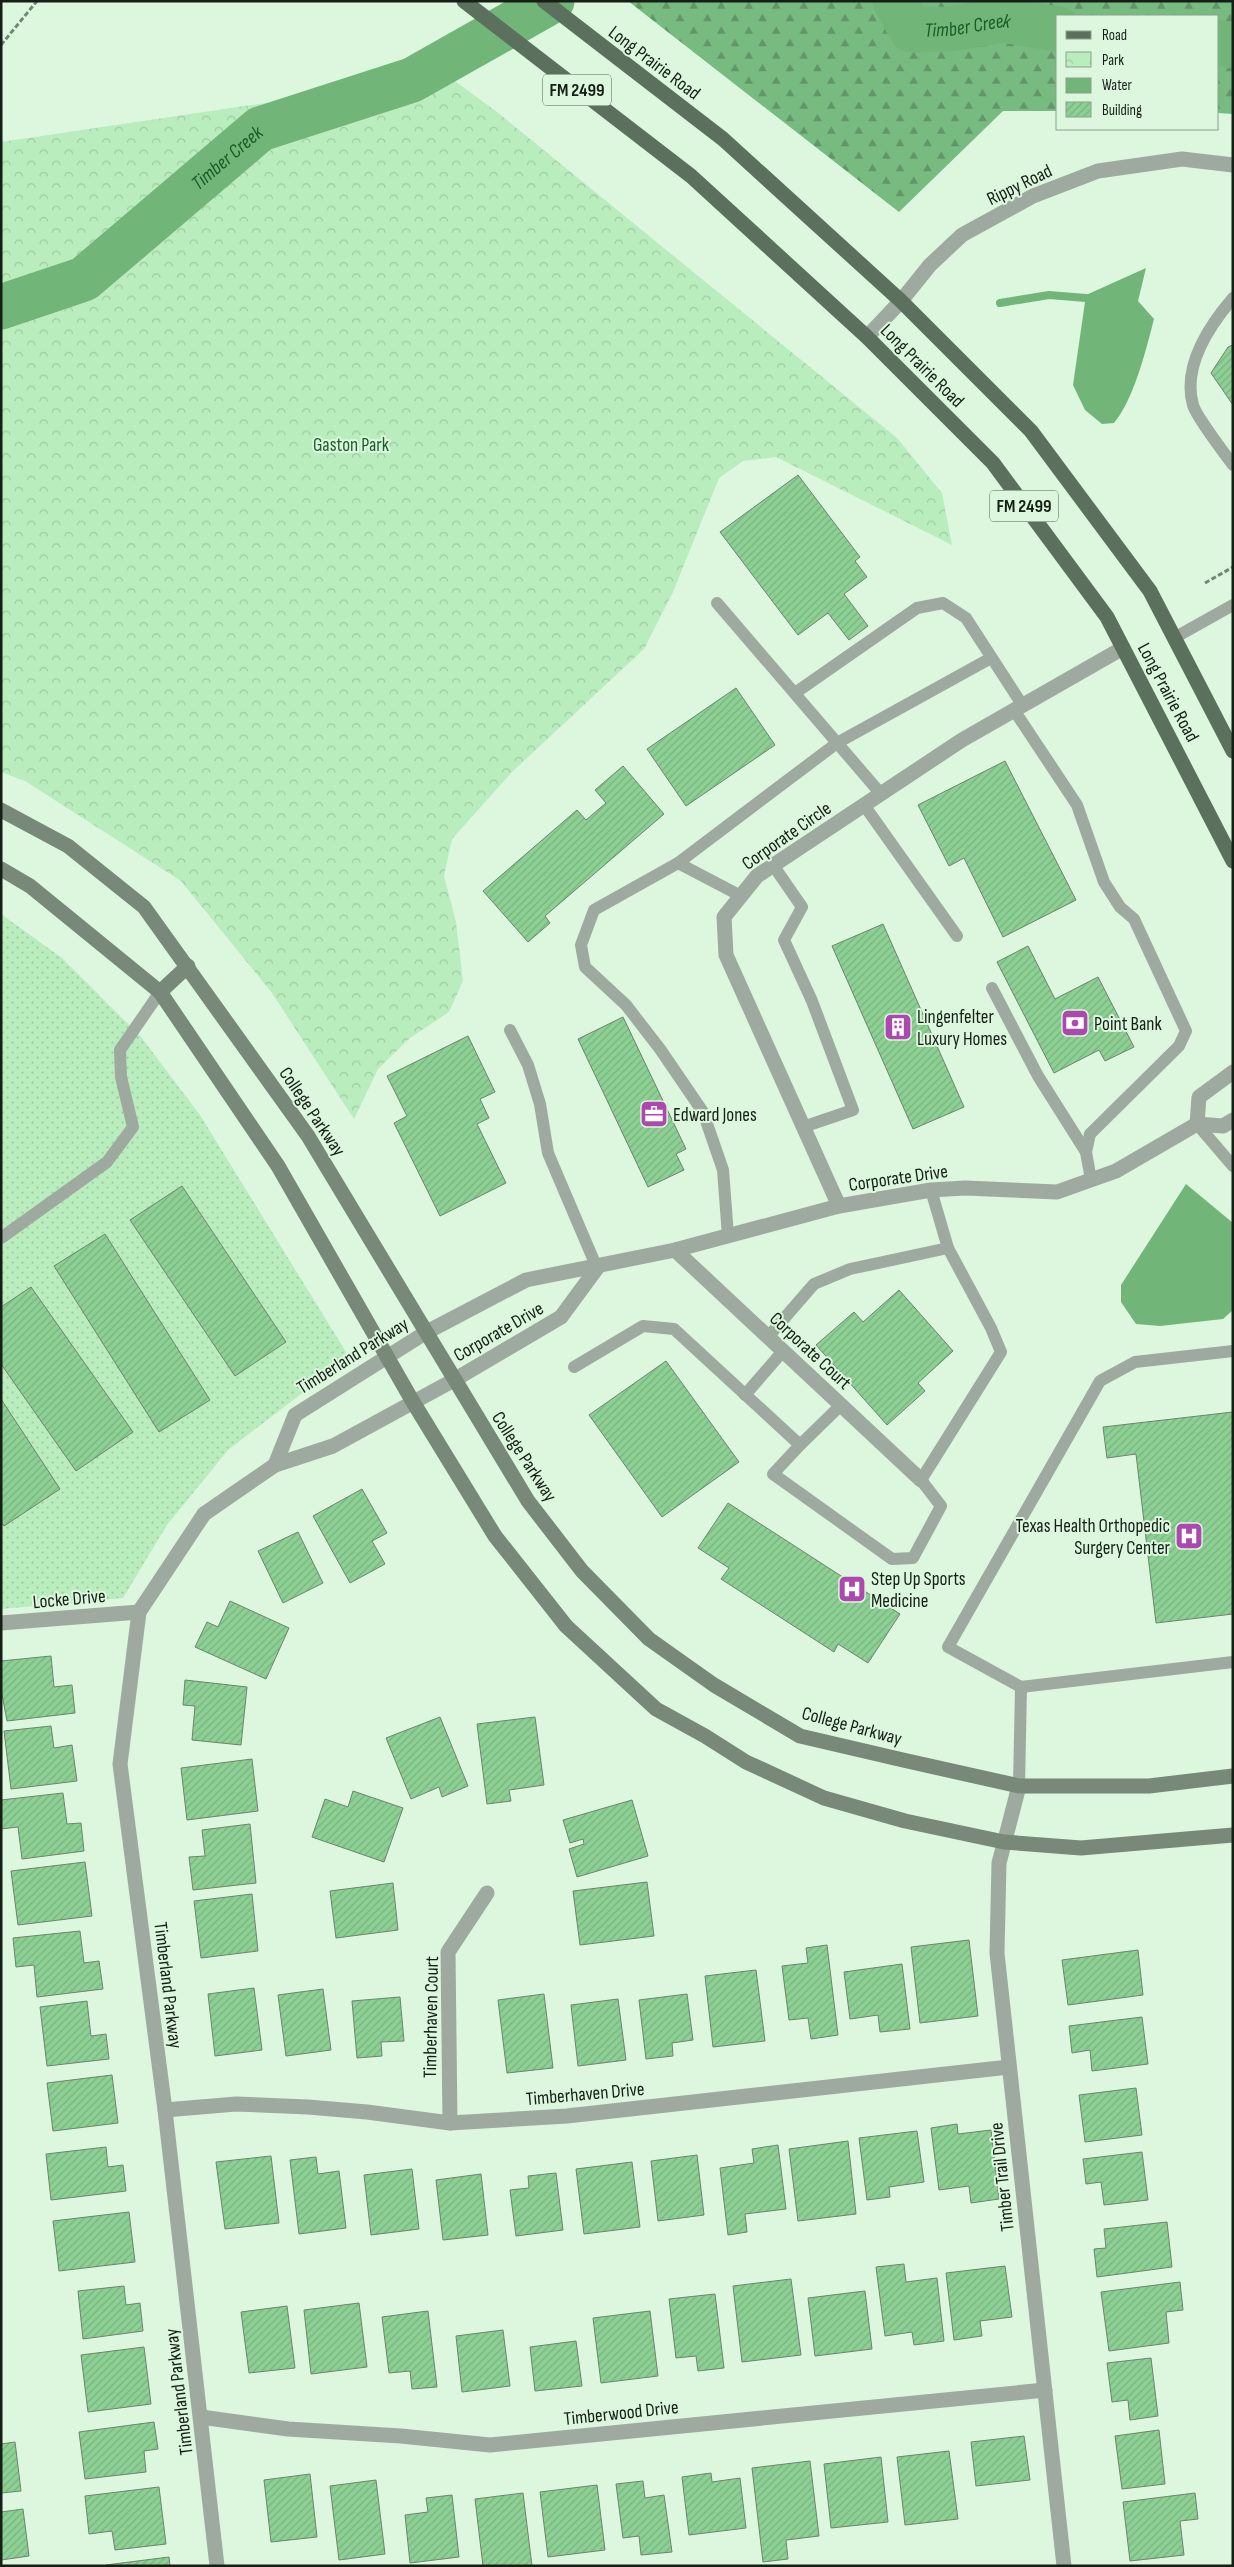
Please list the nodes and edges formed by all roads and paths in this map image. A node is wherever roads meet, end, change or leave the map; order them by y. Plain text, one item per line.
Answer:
1 (37, 1) edge
2 (464, 1) edge
3 (544, 1) edge
4 (1, 45) edge
5 (1233, 164) edge
6 (1233, 298) edge
7 (901, 301) junction
8 (866, 337) junction
9 (1233, 465) edge
10 (1233, 567) edge
11 (1205, 583) dead end
12 (717, 603) dead end
13 (1233, 605) edge
14 (1174, 638) junction
15 (1123, 648) junction
16 (992, 658) junction
17 (795, 693) junction
18 (1019, 708) junction
19 (838, 742) junction
20 (1233, 751) edge
21 (881, 794) junction
22 (864, 805) junction
23 (1, 810) edge
24 (1233, 861) edge
25 (678, 863) junction
26 (773, 865) junction
27 (1, 869) edge
28 (741, 896) junction
29 (957, 936) dead end
30 (188, 966) junction
31 (992, 988) dead end
32 (160, 992) junction
33 (510, 1030) dead end
34 (1233, 1072) edge
35 (1233, 1120) edge
36 (1197, 1124) junction
37 (803, 1127) junction
38 (1086, 1152) junction
39 (1233, 1166) edge
40 (1091, 1180) junction
41 (932, 1190) junction
42 (839, 1206) junction
43 (728, 1236) junction
44 (1, 1238) edge
45 (948, 1248) junction
46 (675, 1250) junction
47 (597, 1268) junction
48 (425, 1333) junction
49 (768, 1337) junction
50 (783, 1351) junction
51 (1233, 1351) edge
52 (387, 1357) junction
53 (574, 1367) dead end
54 (454, 1380) junction
55 (746, 1395) junction
56 (413, 1402) junction
57 (841, 1405) junction
58 (800, 1445) junction
59 (275, 1465) junction
60 (921, 1480) junction
61 (139, 1612) junction
62 (1, 1623) edge
63 (1233, 1662) edge
64 (1021, 1687) junction
65 (1233, 1776) edge
66 (1019, 1786) junction
67 (1233, 1835) edge
68 (1004, 1842) junction
69 (487, 1893) dead end
70 (1009, 2067) junction
71 (165, 2110) junction
72 (450, 2123) junction
73 (1045, 2390) junction
74 (201, 2417) junction
75 (217, 2566) edge
76 (1064, 2566) edge

1 - 4 path
2 - 8 main road, Long Prairie Road / FM 2499
3 - 7 main road, Long Prairie Road / FM 2499
5 - 7 street, Rippy Road
6 - 9 lane
7 - 8 street, Rippy Road
7 - 14 main road, Long Prairie Road / FM 2499
8 - 15 main road, Long Prairie Road / FM 2499
10 - 11 path
12 - 17 lane
13 - 14 lane
14 - 20 main road, Long Prairie Road / FM 2499
15 - 18 street, Corporate Circle
15 - 24 main road, Long Prairie Road / FM 2499
16 - 17 lane
16 - 18 lane
16 - 19 lane
17 - 19 lane
18 - 21 street, Corporate Circle
18 - 38 lane
19 - 21 lane
19 - 25 lane
21 - 22 street, Corporate Circle
22 - 26 street, Corporate Circle
22 - 29 lane
23 - 30 main road, College Parkway
25 - 28 lane
25 - 43 lane
26 - 28 street, Corporate Circle
26 - 37 lane
27 - 32 main road
28 - 37 street, Corporate Circle
30 - 32 main road
30 - 48 main road, College Parkway
31 - 38 lane
32 - 44 lane
32 - 52 main road
33 - 47 lane
34 - 36 street
35 - 36 street
36 - 39 lane
36 - 40 street, Corporate Drive
37 - 42 street, Corporate Circle
38 - 40 lane
40 - 41 street, Corporate Drive
41 - 42 street, Corporate Drive
41 - 45 lane
42 - 43 street, Corporate Drive
43 - 46 street, Corporate Drive
45 - 49 lane
45 - 60 lane
46 - 47 street, Corporate Drive
46 - 49 street, Corporate Court
47 - 48 street, Corporate Drive
47 - 54 street, Corporate Drive
48 - 52 street, Timberland Parkway
48 - 54 main road, College Parkway
49 - 50 street, Corporate Court
50 - 55 lane
50 - 57 street, Corporate Court
51 - 64 lane
52 - 56 main road
52 - 59 street, Timberland Parkway
53 - 55 lane
54 - 56 street, Timberland Parkway
54 - 66 main road, College Parkway
55 - 58 lane
56 - 59 street, Timberland Parkway
56 - 68 main road
57 - 58 lane
57 - 60 street, Corporate Court
58 - 60 lane
59 - 61 street, Timberland Parkway
61 - 62 street, Locke Drive
61 - 71 street, Timberland Parkway
63 - 64 lane
64 - 66 lane
65 - 66 main road, College Parkway
66 - 68 street, Timber Trail Drive
67 - 68 main road
68 - 70 street, Timber Trail Drive
69 - 72 street, Timberhaven Court
70 - 72 street, Timberhaven Drive
70 - 73 street, Timber Trail Drive
71 - 72 street, Timberhaven Drive
71 - 74 street, Timberland Parkway
73 - 74 street, Timberwood Drive
73 - 76 street, Timber Trail Drive
74 - 75 street, Timberland Parkway

